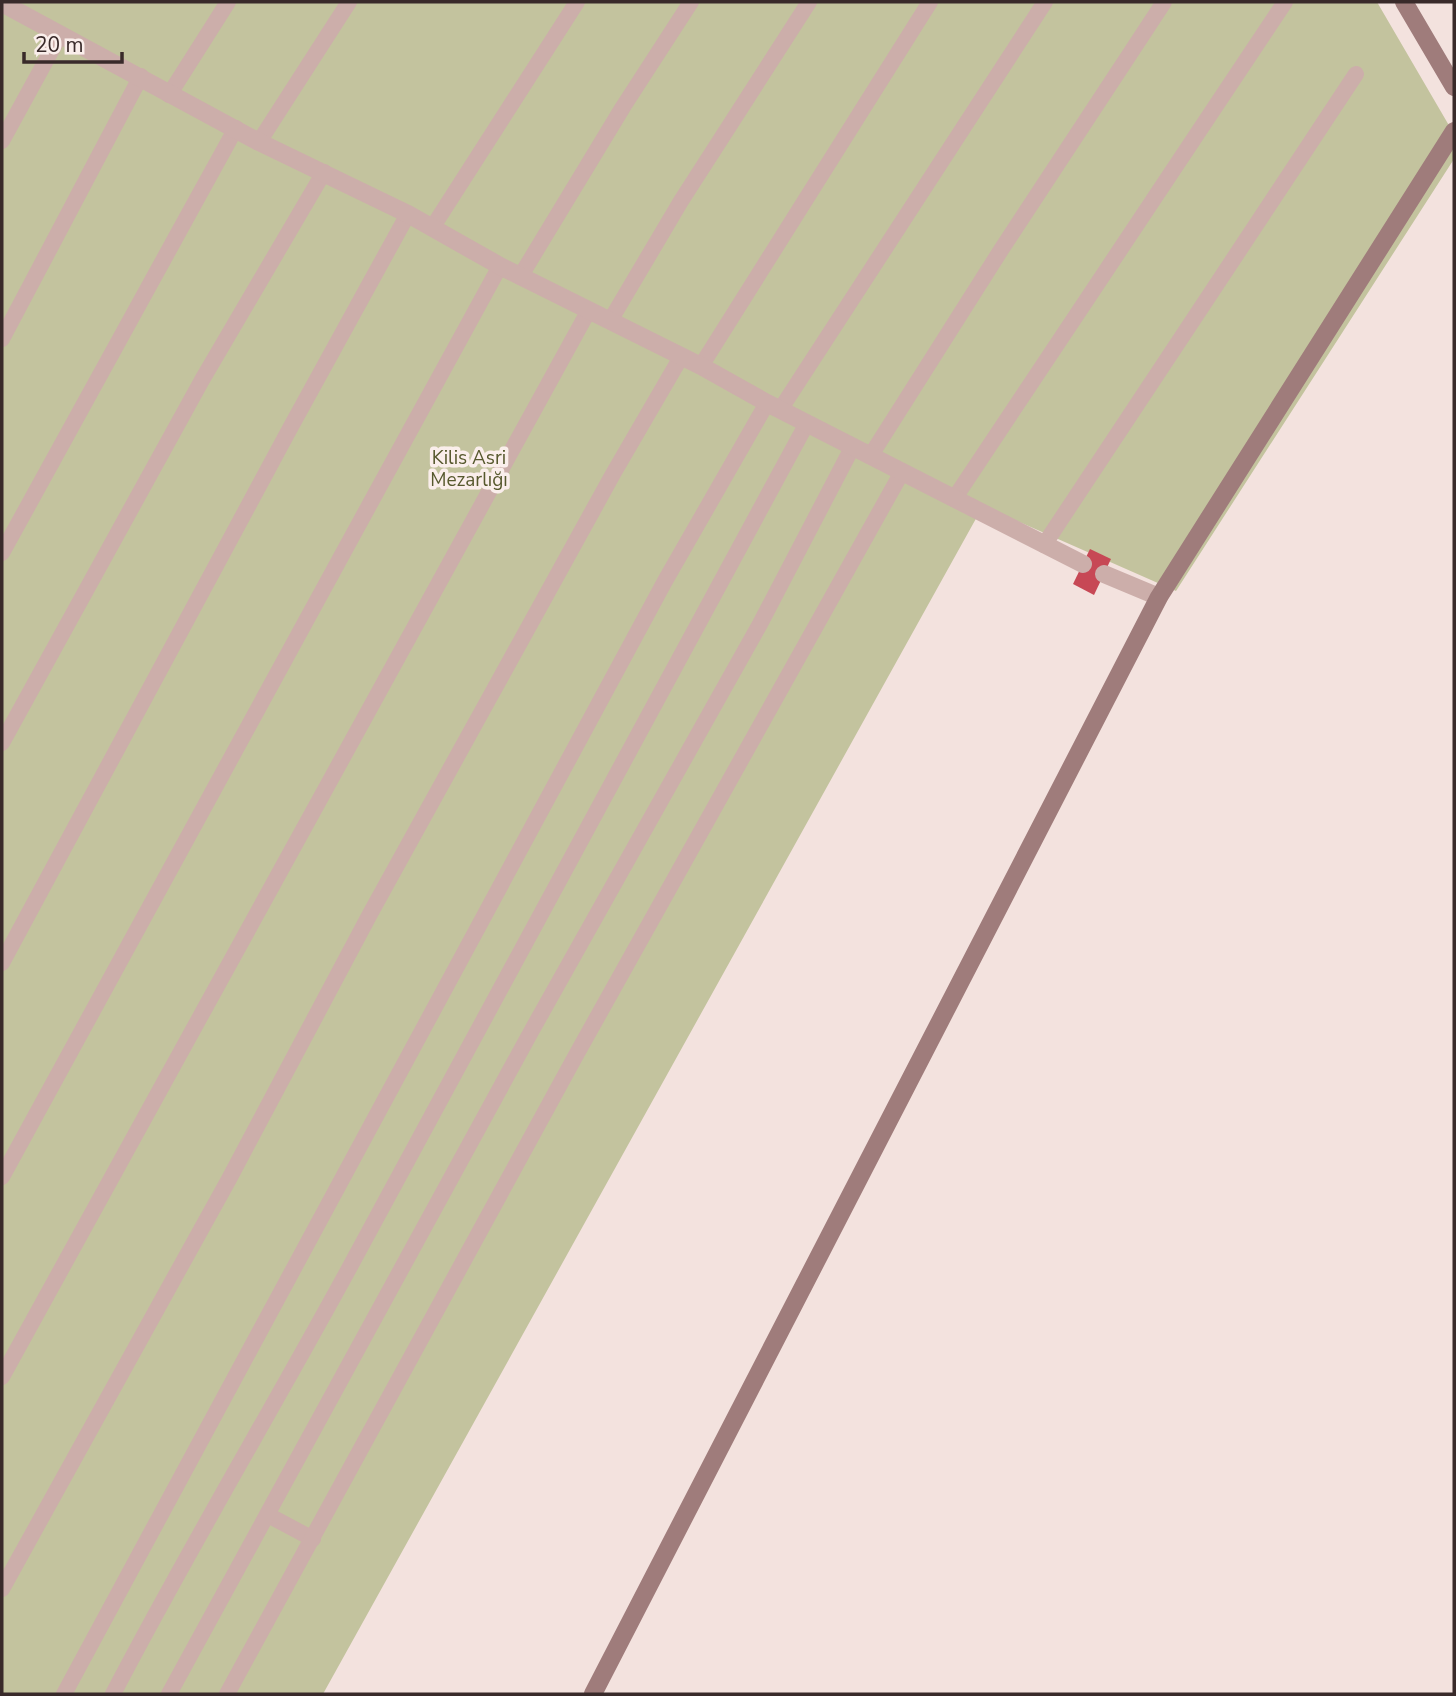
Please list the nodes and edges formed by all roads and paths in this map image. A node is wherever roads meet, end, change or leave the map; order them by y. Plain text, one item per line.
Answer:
1 (228, 2) edge
2 (349, 2) edge
3 (577, 2) edge
4 (691, 2) edge
5 (809, 2) edge
6 (930, 2) edge
7 (1045, 2) edge
8 (1164, 2) edge
9 (1286, 2) edge
10 (1404, 2) edge
11 (2, 3) edge
12 (60, 35) junction
13 (1356, 74) dead end
14 (141, 76) junction
15 (1454, 87) edge
16 (169, 95) junction
17 (236, 128) junction
18 (1454, 131) edge
19 (2, 141) edge
20 (259, 142) junction
21 (324, 172) junction
22 (408, 214) junction
23 (432, 228) junction
24 (500, 266) junction
25 (520, 276) junction
26 (589, 310) junction
27 (610, 321) junction
28 (2, 339) edge
29 (681, 357) junction
30 (701, 366) junction
31 (774, 406) junction
32 (807, 423) junction
33 (853, 446) junction
34 (871, 455) junction
35 (902, 472) junction
36 (954, 499) junction
37 (1044, 545) junction
38 (2, 553) edge
39 (1083, 564) dead end
40 (1104, 573) dead end
41 (1159, 597) junction
42 (2, 743) edge
43 (2, 963) edge
44 (2, 1177) edge
45 (2, 1377) edge
46 (268, 1515) junction
47 (313, 1539) junction
48 (2, 1589) edge
49 (64, 1694) edge
50 (114, 1694) edge
51 (169, 1694) edge
52 (227, 1694) edge
53 (593, 1694) edge

1 - 16 lane
2 - 20 lane
3 - 23 lane
4 - 25 lane
5 - 27 lane
6 - 30 lane
7 - 31 lane
8 - 34 lane
9 - 36 lane
10 - 15 street
11 - 12 street
12 - 14 street
12 - 19 lane
13 - 37 lane
14 - 16 street
14 - 28 lane
16 - 17 street
17 - 20 street
17 - 38 lane
18 - 41 street
20 - 21 street
21 - 22 street
21 - 42 lane
22 - 23 street
22 - 43 lane
23 - 24 street
24 - 25 street
24 - 44 lane
25 - 26 street
26 - 27 street
26 - 45 lane
27 - 29 street
29 - 30 street
29 - 48 lane
30 - 31 street
31 - 32 street
31 - 49 lane
32 - 33 street
32 - 50 lane
33 - 34 street
33 - 46 lane
34 - 35 street
35 - 36 street
35 - 47 lane
36 - 37 street
37 - 39 street
40 - 41 street
41 - 53 street
46 - 47 lane
46 - 51 lane
47 - 52 lane

